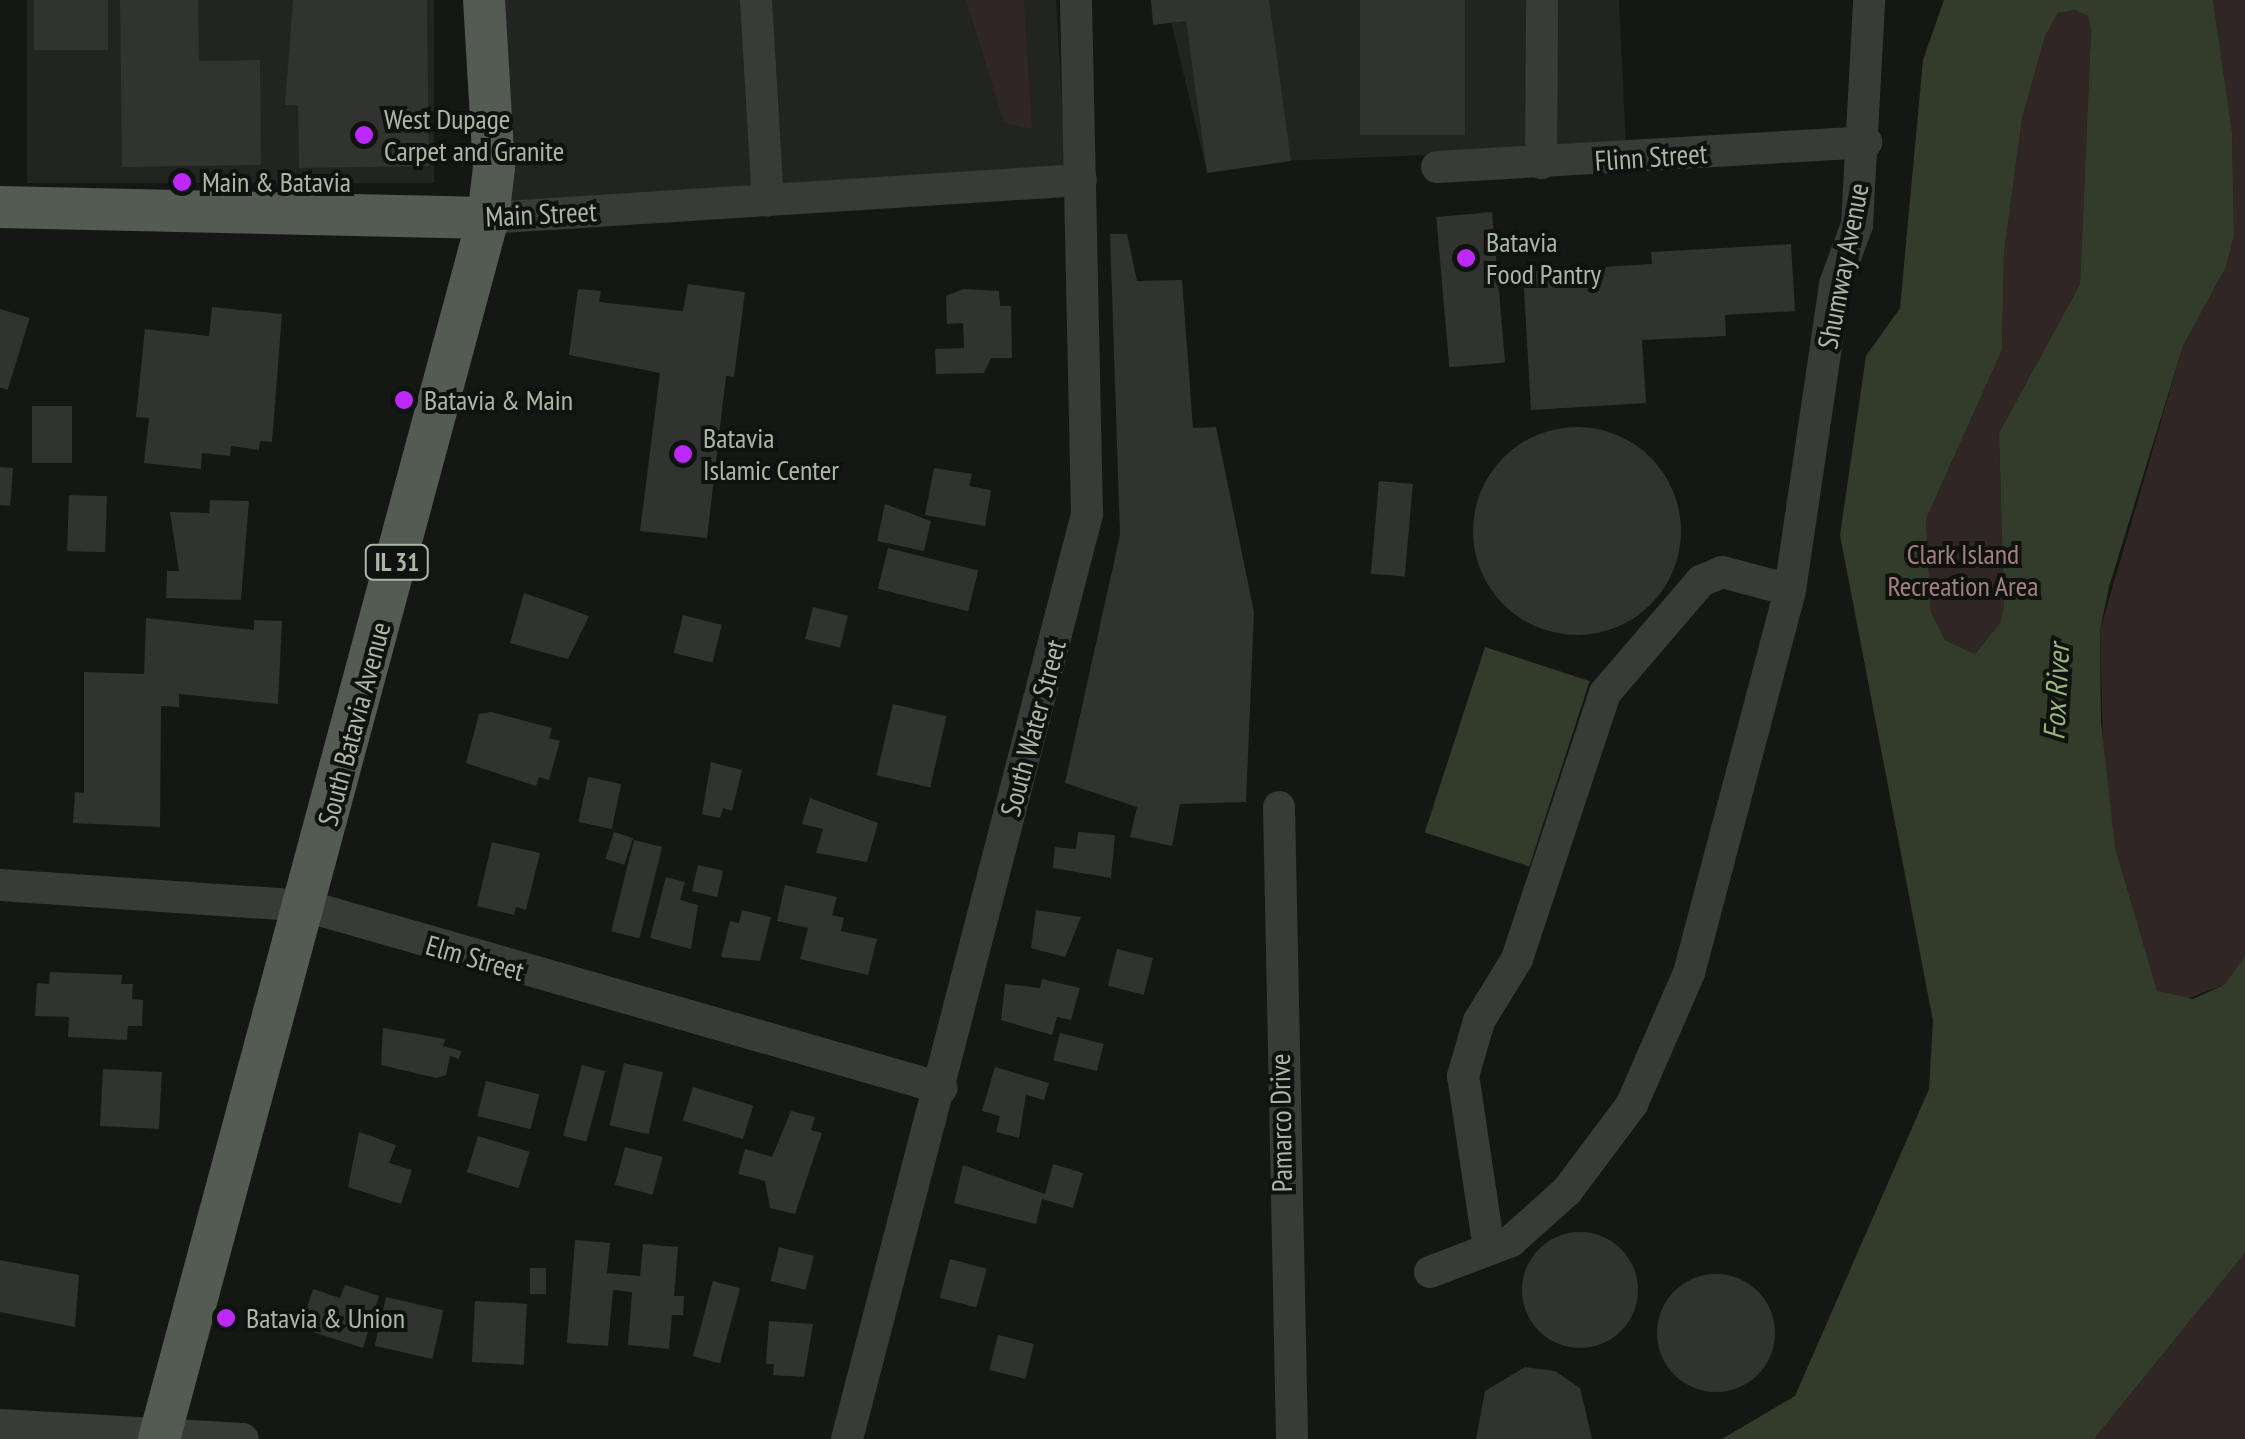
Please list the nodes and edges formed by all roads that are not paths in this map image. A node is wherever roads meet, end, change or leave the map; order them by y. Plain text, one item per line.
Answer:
1 (484, 0) edge
2 (756, 0) edge
3 (1076, 0) edge
4 (1542, 0) edge
5 (1869, 0) edge
6 (1866, 142) junction
7 (1541, 163) junction
8 (1437, 167) dead end
9 (1080, 180) junction
10 (768, 201) junction
11 (0, 207) edge
12 (488, 218) junction
13 (1790, 590) junction
14 (1278, 806) dead end
15 (0, 885) edge
16 (306, 906) junction
17 (940, 1088) junction
18 (1490, 1250) junction
19 (1430, 1272) dead end
20 (0, 1425) edge
21 (160, 1436) edge
22 (243, 1439) edge
23 (847, 1439) edge
24 (1292, 1439) edge

1 - 12 main road, South Batavia Avenue / IL 31
2 - 10 street
3 - 9 street, South Water Street
4 - 7 street
5 - 6 street, Shumway Avenue
6 - 7 street, Flinn Street
6 - 13 street, Shumway Avenue
7 - 8 street, Flinn Street
9 - 10 street, Main Street
9 - 17 street, South Water Street
10 - 12 street, Main Street
11 - 12 main road, Main Street
12 - 16 main road, South Batavia Avenue / IL 31
13 - 18 street, Shumway Avenue
13 - 18 street
14 - 24 street, Pamarco Drive
15 - 16 street, Elm Street
16 - 17 street, Elm Street
16 - 21 main road, South Batavia Avenue / IL 31
17 - 23 street, South Water Street
18 - 19 street, Shumway Avenue
20 - 21 street
21 - 22 street

